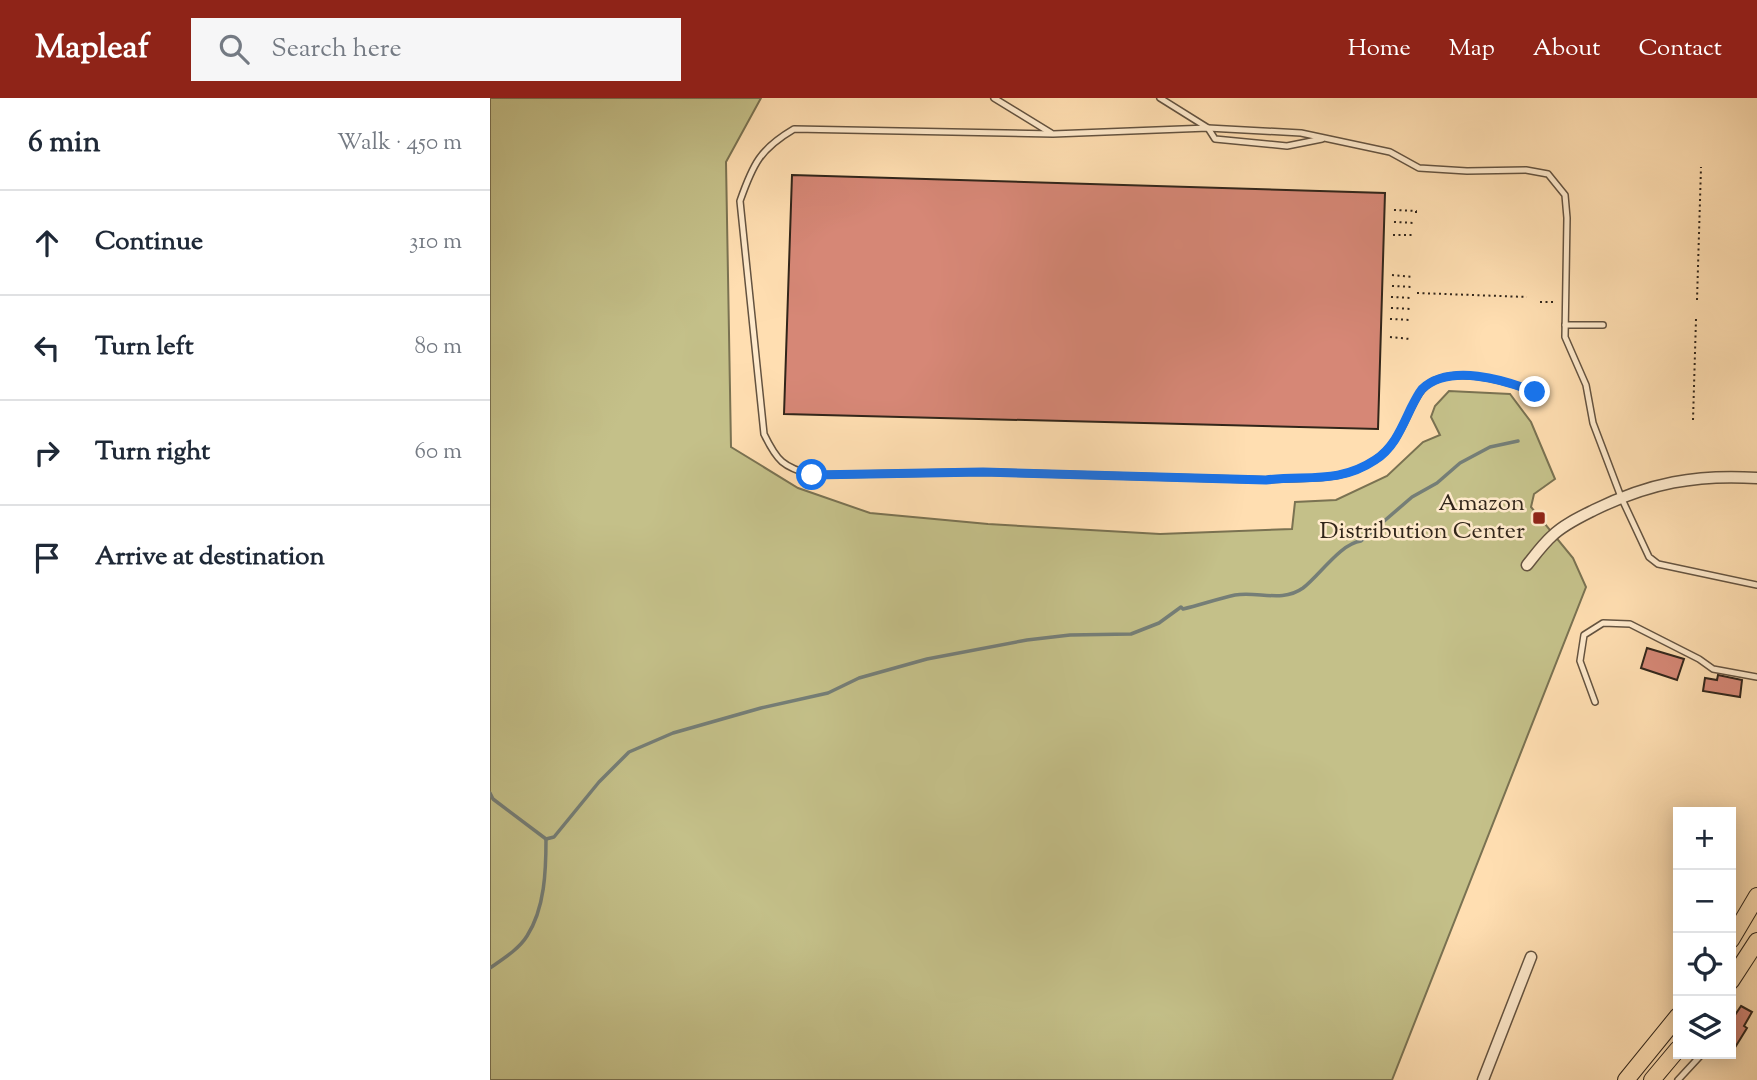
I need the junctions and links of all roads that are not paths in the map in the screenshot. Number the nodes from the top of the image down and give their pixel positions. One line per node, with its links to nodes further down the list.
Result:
1 (994, 98): 4 (lane)
2 (1160, 98): 3 (lane)
3 (1208, 128): 4 (lane); 5 (lane); 5 (lane)
4 (1053, 134): 8 (lane)
5 (1326, 139): 6 (lane)
6 (1565, 325): 7 (lane); 10 (lane)
7 (1603, 325)
8 (1535, 392)
9 (1757, 478): 10 (street)
10 (1621, 497): 11 (street); 12 (lane)
11 (1527, 565)
12 (1757, 585)
13 (1757, 677): 14 (lane)
14 (1595, 702)
15 (1757, 896): 16 (main road)
16 (1735, 933)
17 (1757, 941): 19 (main road)
18 (1531, 957): 25 (street)
19 (1736, 971)
20 (1673, 1022): 26 (main road)
21 (1673, 1056): 27 (main road)
22 (1681, 1059): 24 (lane)
23 (1697, 1059): 24 (lane)
24 (1688, 1069): 28 (lane)
25 (1483, 1080)
26 (1626, 1080)
27 (1652, 1080)
28 (1678, 1080)

